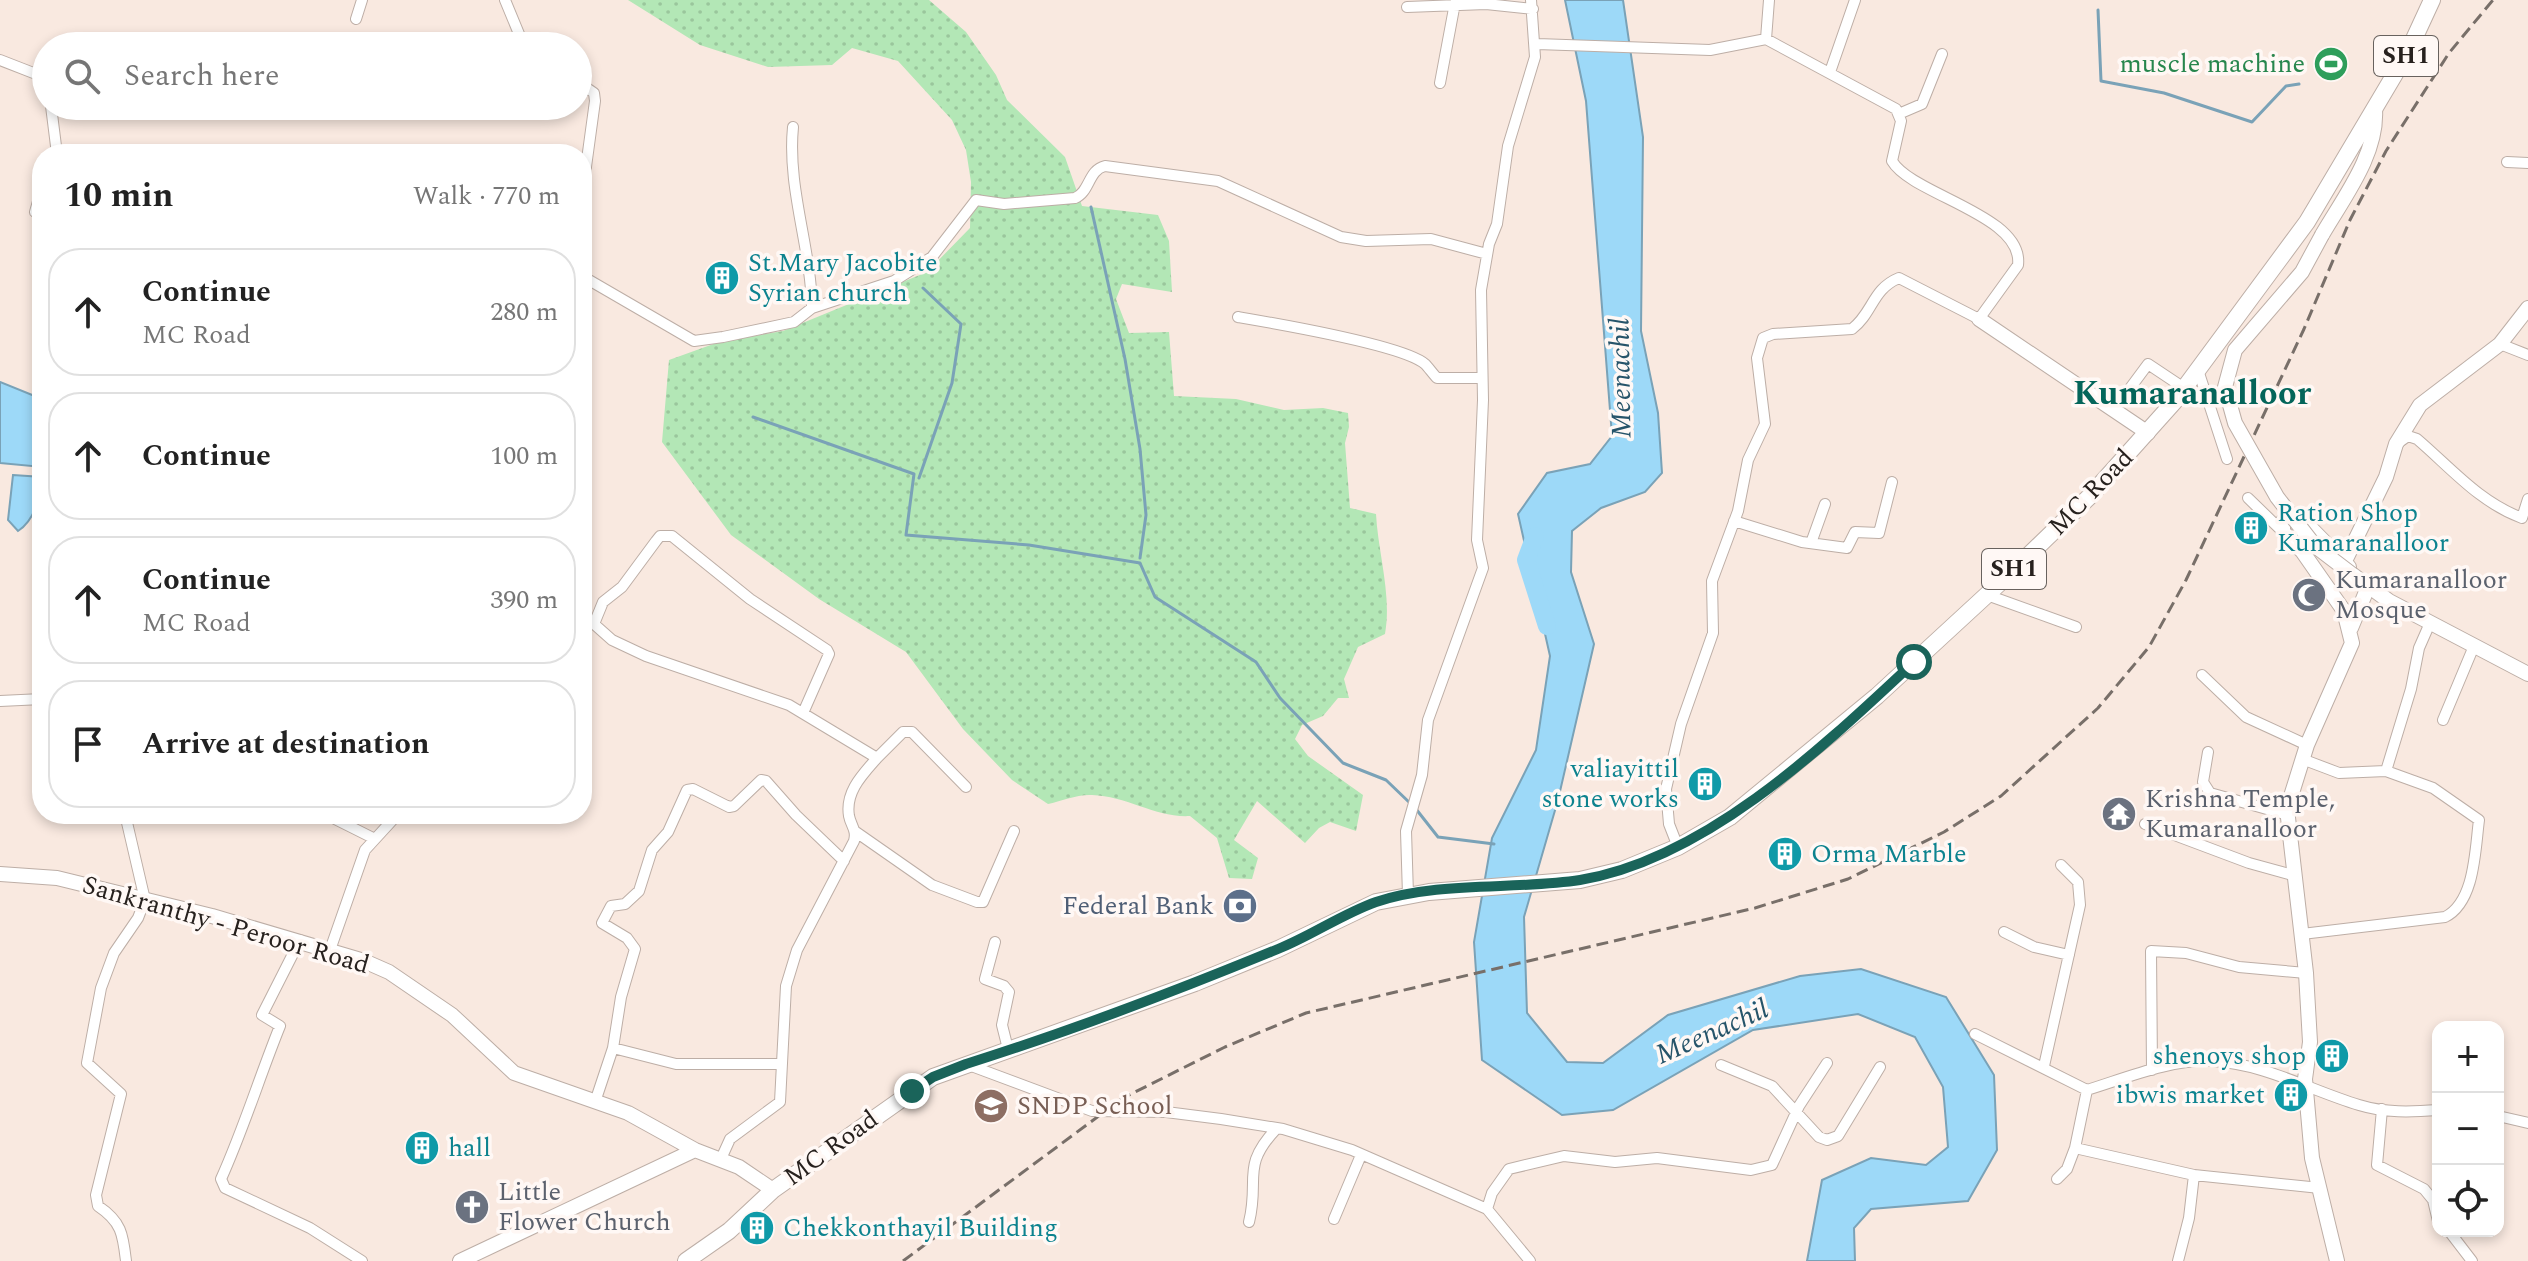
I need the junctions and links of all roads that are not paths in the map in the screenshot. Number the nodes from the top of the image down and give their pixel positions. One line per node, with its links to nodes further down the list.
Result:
1 (362, 0): 9 (street)
2 (505, 0): 10 (street)
3 (1769, 0): 11 (street)
4 (1855, 0): 16 (street)
5 (2432, 0): 19 (main road, MC Road / SH1)
6 (1455, 3): 7 (street); 8 (street); 17 (street)
7 (1532, 5): 12 (street)
8 (1407, 7)
9 (356, 19)
10 (518, 32)
11 (1766, 39): 12 (street); 16 (street)
12 (1537, 44): 31 (street)
13 (1942, 54): 20 (street)
14 (0, 60): 15 (street)
15 (32, 72)
16 (1830, 72): 20 (street)
17 (1440, 83)
18 (592, 92): 24 (street)
19 (2375, 109): 25 (main road, MC Road / SH1); 28 (main road)
20 (1901, 113): 36 (street)
21 (53, 120): 23 (street)
22 (793, 127): 33 (street)
23 (56, 144)
24 (589, 144)
25 (2341, 162): 28 (main road); 29 (main road, MC Road / SH1)
26 (2507, 162): 27 (street)
27 (2528, 163)
28 (2357, 172): 30 (main road)
29 (2328, 185): 30 (main road); 39 (main road, MC Road / SH1)
30 (2345, 196): 54 (main road, bridge)
31 (1487, 254): 33 (street); 40 (street)
32 (592, 282): 33 (street)
33 (812, 308)
34 (2528, 308): 37 (main road)
35 (1238, 317): 40 (street)
36 (1979, 319): 43 (main road); 50 (street)
37 (2500, 344): 38 (street); 44 (main road)
38 (2528, 355)
39 (2199, 373): 41 (main road, MC Road / SH1); 45 (street)
40 (1482, 378): 86 (street)
41 (2184, 388): 42 (street); 43 (main road, MC Road / SH1)
42 (2125, 395)
43 (2148, 433): 56 (main road, MC Road / SH1)
44 (2396, 444): 48 (street); 53 (main road)
45 (2227, 459)
46 (1892, 482): 52 (street)
47 (2248, 498): 51 (street)
48 (2528, 499)
49 (1825, 504): 52 (street)
50 (1734, 521): 52 (street); 81 (street)
51 (2283, 532): 53 (main road); 60 (main road)
52 (1811, 543)
53 (2345, 561): 54 (main road)
54 (2353, 575): 55 (main road)
55 (2368, 587): 57 (main road); 60 (main road)
56 (1987, 595): 59 (street); 81 (main road, MC Road / SH1)
57 (2430, 623): 61 (main road); 71 (street)
58 (594, 624): 66 (street); 66 (street)
59 (2076, 627)
60 (2351, 628): 69 (main road)
61 (2474, 646): 62 (main road); 67 (street)
62 (2528, 674)
63 (2202, 675): 69 (street)
64 (32, 699): 65 (street)
65 (0, 701)
66 (803, 713): 70 (street)
67 (2443, 720)
68 (2208, 752): 73 (street)
69 (2304, 752): 71 (street); 73 (main road)
70 (877, 758): 72 (street); 79 (street)
71 (2386, 771): 89 (street)
72 (966, 787)
73 (2288, 815): 85 (main road)
74 (127, 824): 87 (street)
75 (345, 824): 80 (street)
76 (391, 824): 80 (street)
77 (2145, 824): 85 (street)
78 (1014, 831): 79 (street)
79 (856, 832): 82 (street)
80 (373, 838): 92 (street)
81 (1678, 847): 86 (main road, MC Road / SH1)
82 (844, 861): 96 (street); 99 (street)
83 (2061, 865): 93 (street)
84 (0, 874): 87 (main road, Sankranthy - Peroor Road)
85 (2296, 876): 89 (main road)
86 (1408, 895): 97 (main road, MC Road / SH1)
87 (145, 900): 90 (main road, Sankranthy - Peroor Road); 127 (street)
88 (2004, 932): 93 (street)
89 (2302, 934): 94 (main road)
90 (300, 940): 92 (main road, Sankranthy - Peroor Road); 128 (street)
91 (995, 942): 97 (street)
92 (330, 950): 107 (main road, Sankranthy - Peroor Road)
93 (2069, 955): 102 (street)
94 (2306, 973): 104 (street); 105 (main road)
95 (1975, 1034): 102 (street)
96 (613, 1048): 99 (street); 107 (street)
97 (1008, 1049): 100 (main road, MC Road / SH1)
98 (1827, 1063): 110 (street)
99 (781, 1064): 117 (street)
100 (966, 1064): 113 (street); 121 (main road, MC Road / SH1)
101 (1721, 1065): 110 (street)
102 (2044, 1066): 106 (street)
103 (1880, 1067): 110 (street)
104 (2152, 1070): 105 (street); 106 (street)
105 (2306, 1086): 108 (street); 120 (main road)
106 (2087, 1090): 114 (street)
107 (596, 1099): 115 (main road, Sankranthy - Peroor Road)
108 (2382, 1109): 109 (street); 122 (street)
109 (2432, 1110)
110 (1796, 1114): 123 (street)
111 (2504, 1117): 112 (street)
112 (2528, 1123)
113 (1277, 1128): 116 (street); 125 (street)
114 (2075, 1148): 118 (street); 119 (street)
115 (695, 1150): 117 (main road, Sankranthy - Peroor Road); 129 (main road)
116 (1361, 1155): 123 (street); 124 (street)
117 (720, 1161): 121 (main road, Sankranthy - Peroor Road)
118 (2194, 1175): 120 (street); 132 (street)
119 (2057, 1179)
120 (2320, 1188): 133 (main road)
121 (773, 1190): 130 (main road, MC Road / SH1)
122 (2432, 1199)
123 (1487, 1209): 131 (street)
124 (1334, 1219)
125 (1249, 1222)
126 (2454, 1237): 134 (street)
127 (126, 1261)
128 (362, 1261)
129 (460, 1261)
130 (686, 1261)
131 (1530, 1261)
132 (2178, 1261)
133 (2337, 1261)
134 (2472, 1261)

